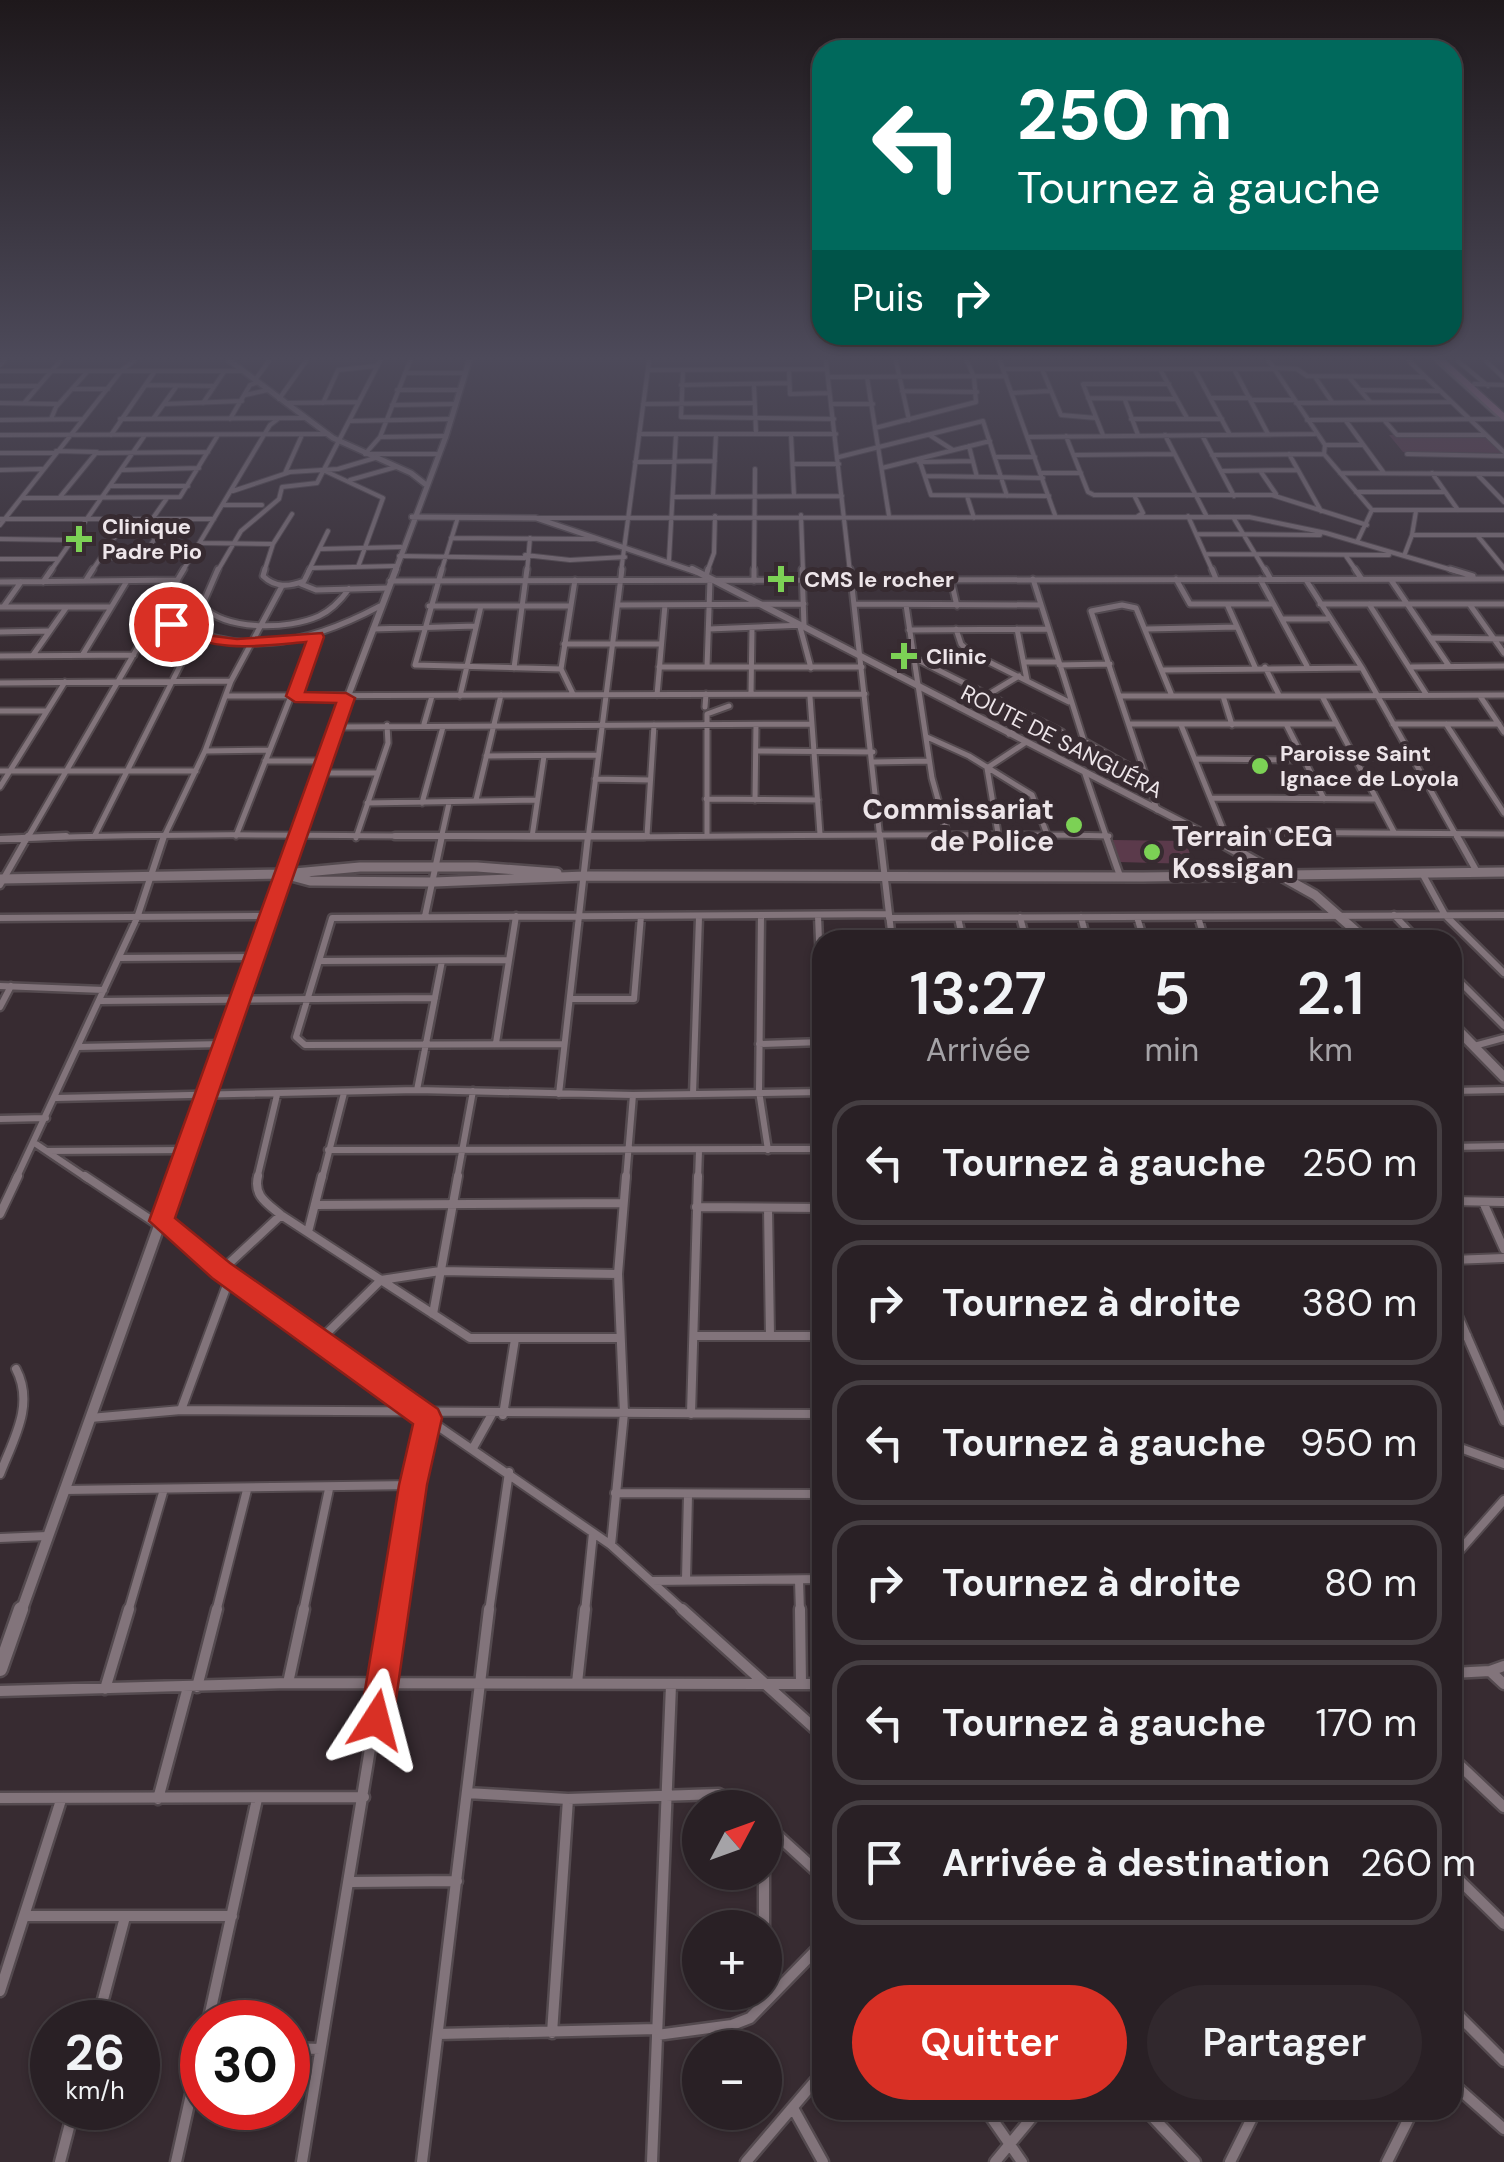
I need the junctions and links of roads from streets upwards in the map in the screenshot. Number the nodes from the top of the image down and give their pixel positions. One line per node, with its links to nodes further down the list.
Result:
1 (715, 461): 61 (street)
2 (973, 461): 51 (street)
3 (48, 462): 32 (street)
4 (89, 462): 71 (street)
5 (126, 462): 36 (street)
6 (203, 462): 33 (street)
7 (249, 462): 57 (street)
8 (290, 462): 46 (street)
9 (328, 462): 37 (street)
10 (358, 462): 37 (street)
11 (384, 462): 31 (street)
12 (435, 462): 54 (street)
13 (635, 462): 14 (street); 89 (street)
14 (675, 462): 15 (street); 73 (street)
15 (679, 462)
16 (818, 462): 30 (street)
17 (839, 462): 64 (street)
18 (882, 462): 34 (street)
19 (902, 462): 34 (street)
20 (920, 462): 21 (street); 49 (street)
21 (926, 462)
22 (996, 462): 52 (street)
23 (1037, 462): 50 (street)
24 (1077, 462): 47 (street)
25 (1178, 462): 68 (street)
26 (1216, 462): 38 (street)
27 (1294, 462): 40 (street)
28 (1331, 462): 42 (street)
29 (1375, 462): 43 (street)
30 (795, 464): 63 (street)
31 (396, 467): 53 (street); 54 (street)
32 (43, 468): 41 (street); 74 (street)
33 (200, 468): 36 (street); 56 (street)
34 (882, 468): 93 (street)
35 (755, 469): 62 (street)
36 (121, 470): 55 (street)
37 (323, 470): 46 (street); 53 (street); 77 (street)
38 (1220, 470): 39 (street); 69 (street)
39 (1260, 470): 40 (street); 70 (street)
40 (1298, 470): 79 (street)
41 (1, 471)
42 (1340, 472): 43 (street); 58 (street)
43 (1384, 473): 44 (street)
44 (1432, 473): 45 (street); 59 (street)
45 (1476, 473): 48 (street); 76 (street)
46 (284, 474): 57 (street)
47 (1081, 474): 50 (street); 60 (street)
48 (1504, 474)
49 (925, 476): 51 (street); 65 (street)
50 (1042, 476): 52 (street); 67 (street)
51 (977, 477): 52 (street)
52 (1001, 478): 66 (street)
53 (344, 482): 128 (street)
54 (425, 484): 99 (street)
55 (110, 486): 56 (street); 72 (street)
56 (190, 486): 75 (street)
57 (232, 492): 78 (street)
58 (1355, 492): 59 (street); 80 (street)
59 (1445, 492): 83 (street)
60 (1134, 495): 68 (street); 84 (street)
61 (713, 496): 62 (street); 73 (street)
62 (755, 496): 63 (street); 92 (street)
63 (794, 496): 64 (street)
64 (842, 496): 87 (street)
65 (967, 496): 66 (street); 104 (street)
66 (1007, 496): 67 (street)
67 (1049, 496): 88 (street)
68 (1194, 496): 69 (street); 97 (street)
69 (1234, 496): 70 (street)
70 (1278, 496): 79 (street)
71 (59, 497): 72 (street); 74 (street)
72 (102, 497): 75 (street); 101 (street)
73 (674, 497): 90 (street)
74 (23, 498): 108 (street)
75 (167, 498): 106 (street)
76 (1504, 502)
77 (267, 505): 78 (street); 124 (street)
78 (223, 506): 102 (street)
79 (1321, 510): 109 (street)
80 (1372, 510): 82 (street); 109 (street)
81 (1504, 510): 83 (street)
82 (1416, 511): 83 (street); 115 (street)
83 (1458, 511)
84 (1143, 513): 94 (street); 95 (street)
85 (292, 514): 125 (street)
86 (801, 515): 87 (street); 92 (street); 170 (street)
87 (844, 515): 93 (street); 171 (street)
88 (1056, 515): 94 (street); 104 (street)
89 (630, 516): 90 (street); 103 (street); 126 (street)
90 (672, 516): 91 (street); 145 (street)
91 (715, 516): 92 (street); 153 (street)
92 (756, 516): 162 (street)
93 (889, 516): 104 (street)
94 (1136, 516): 95 (street)
95 (1154, 516): 96 (street)
96 (1188, 516): 97 (street); 112 (street)
97 (1206, 516): 98 (street)
98 (1234, 516): 111 (street); 114 (street)
99 (412, 517): 100 (street, ROUTE DE SANGUÉRA); 129 (street)
100 (458, 517): 103 (street, ROUTE DE SANGUÉRA); 117 (street)
101 (87, 518): 105 (street); 108 (street); 121 (street)
102 (215, 518): 107 (street); 123 (street)
103 (536, 518): 119 (street, ROUTE DE SANGUÉRA)
104 (974, 518)
105 (128, 519): 106 (street); 141 (street)
106 (152, 519): 107 (street)
107 (167, 519): 142 (street)
108 (2, 521)
109 (1367, 525): 122 (street)
110 (328, 530): 127 (street)
111 (1316, 533): 114 (street); 122 (street)
112 (1197, 534): 114 (street); 130 (street)
113 (1504, 534): 116 (street)
114 (1244, 535): 132 (street)
115 (1412, 535): 116 (street); 136 (street)
116 (1476, 535): 133 (street)
117 (451, 538): 118 (street); 137 (street)
118 (530, 538): 119 (street); 138 (street)
119 (600, 539): 126 (street, ROUTE DE SANGUÉRA)
120 (0, 540): 121 (street)
121 (72, 540): 140 (street)
122 (1357, 542): 131 (street)
123 (200, 543): 124 (street); 143 (street)
124 (233, 543): 125 (street); 206 (street)
125 (272, 544): 177 (street)
126 (627, 547): 139 (street); 145 (street, ROUTE DE SANGUÉRA)
127 (320, 548): 128 (street); 148 (street)
128 (366, 548): 129 (street); 147 (street)
129 (400, 552): 137 (street); 146 (street)
130 (1205, 554): 132 (street); 151 (street)
131 (1395, 554): 135 (street); 136 (street)
132 (1256, 555): 135 (street); 155 (street)
133 (1494, 555): 134 (street); 149 (street)
134 (1504, 555)
135 (1346, 556): 156 (street)
136 (1404, 556): 157 (street)
137 (444, 557): 138 (street); 169 (street)
138 (525, 557): 139 (street); 152 (street)
139 (625, 557): 161 (street)
140 (58, 558): 144 (street); 174 (street)
141 (102, 558): 142 (street); 167 (street)
142 (143, 558): 143 (street)
143 (192, 558): 159 (street)
144 (0, 559)
145 (669, 560): 153 (street, ROUTE DE SANGUÉRA)
146 (396, 566): 147 (street); 176 (street)
147 (358, 567): 148 (street)
148 (311, 568): 175 (street)
149 (1504, 568)
150 (1176, 578): 151 (street); 164 (street); 181 (street)
151 (1216, 578): 154 (street)
152 (528, 579): 160 (street); 169 (street); 197 (street)
153 (710, 579): 161 (street); 162 (street); 190 (street); 191 (street, ROUTE DE SANGUÉRA)
154 (1260, 579): 155 (street); 182 (street)
155 (1270, 579): 165 (street)
156 (1362, 579): 165 (street); 166 (street)
157 (1484, 579): 158 (street); 166 (street)
158 (1504, 579)
159 (178, 580): 168 (street); 203 (street)
160 (575, 580): 161 (street); 198 (street)
161 (621, 580): 188 (street)
162 (754, 580): 170 (street)
163 (951, 580): 164 (street); 171 (street); 199 (street)
164 (1033, 580): 193 (street)
165 (1306, 580): 183 (street)
166 (1392, 580): 185 (street)
167 (86, 581): 168 (street); 174 (street)
168 (127, 581): 201 (street)
169 (437, 581): 176 (street); 195 (street)
170 (802, 581): 171 (street); 179 (street)
171 (853, 581): 180 (street)
172 (0, 582): 173 (street)
173 (22, 582): 174 (street); 202 (street)
174 (42, 582)
175 (300, 584): 177 (street); 178 (street)
176 (389, 585): 178 (street); 194 (street)
177 (282, 586): 206 (street)
178 (350, 589): 206 (street)
179 (804, 604): 191 (street); 208 (street)
180 (855, 604): 192 (street); 236 (street)
181 (1227, 604): 182 (street); 212 (street)
182 (1273, 604): 204 (street)
183 (1320, 604): 184 (street); 205 (street)
184 (1369, 604): 185 (street); 242 (street)
185 (1407, 604): 186 (street); 223 (street)
186 (1470, 604): 187 (street); 224 (street)
187 (1504, 604)
188 (618, 605): 189 (street); 228 (street)
189 (665, 605): 190 (street); 229 (street)
190 (710, 605): 191 (street); 214 (street)
191 (766, 605): 208 (street, ROUTE DE SANGUÉRA)
192 (906, 605): 199 (street); 218 (street)
193 (1041, 605): 199 (street); 217 (street)
194 (380, 606): 213 (street); 222 (street)
195 (430, 606): 196 (street); 209 (street)
196 (482, 606): 197 (street); 207 (street)
197 (525, 606): 198 (street); 252 (street)
198 (570, 606): 227 (street)
199 (957, 606)
200 (66, 607): 201 (street); 202 (street); 219 (street)
201 (111, 607): 234 (street)
202 (1, 608)
203 (157, 614): 221 (street); 235 (street)
204 (1282, 619): 205 (street); 250 (street)
205 (1328, 619): 255 (street)
206 (264, 622): 226 (street)
207 (476, 626): 209 (street); 251 (street)
208 (802, 626): 215 (street); 236 (street, ROUTE DE SANGUÉRA); 254 (street)
209 (424, 627): 213 (street); 251 (street)
210 (1016, 628): 216 (street); 217 (street); 238 (street)
211 (1148, 628): 212 (street); 240 (street); 257 (street)
212 (1237, 628): 248 (street)
213 (372, 629): 288 (street)
214 (709, 629): 215 (street); 246 (street)
215 (752, 629): 241 (street)
216 (956, 629): 218 (street); 258 (street)
217 (1048, 629): 239 (street)
218 (909, 630): 237 (street)
219 (50, 631): 220 (street); 233 (street)
220 (0, 632)
221 (195, 636): 226 (street); 260 (street)
222 (316, 637): 226 (street); 278 (street)
223 (1430, 638): 224 (street); 243 (street)
224 (1494, 639): 225 (street); 230 (street)
225 (1504, 639)
226 (255, 642): 261 (street)
227 (564, 644): 228 (street); 256 (street)
228 (613, 644): 229 (street); 281 (street)
229 (661, 644): 253 (street)
230 (1504, 652)
231 (0, 656): 232 (street)
232 (8, 656): 233 (street); 245 (street)
233 (32, 656): 234 (street)
234 (83, 656): 235 (street)
235 (134, 656): 263 (street)
236 (860, 656): 247 (street); 265 (street, ROUTE DE SANGUÉRA)
237 (913, 657): 265 (street); 270 (street)
238 (1025, 662): 239 (street); 259 (street)
239 (1058, 664): 240 (street); 289 (street)
240 (1110, 664): 283 (street)
241 (753, 666): 246 (street); 254 (street); 268 (street)
242 (1410, 666): 243 (street); 274 (street)
243 (1449, 666): 244 (street)
244 (1504, 666)
245 (0, 667)
246 (707, 667): 253 (street)
247 (862, 667): 254 (street); 269 (street)
248 (1255, 667): 249 (street); 257 (street)
249 (1264, 667): 250 (street); 272 (street)
250 (1308, 667): 255 (street)
251 (466, 668): 252 (street); 280 (street)
252 (514, 668): 256 (street)
253 (660, 668): 282 (street)
254 (811, 668)
255 (1362, 668): 273 (street)
256 (560, 669): 266 (street)
257 (1162, 670): 284 (street)
258 (1020, 675): 259 (street); 270 (street)
259 (1027, 680): 289 (street)
260 (172, 681): 261 (street); 263 (street); 339 (street)
261 (231, 681): 277 (street)
262 (65, 682): 263 (street); 264 (street); 292 (street)
263 (119, 682): 338 (street)
264 (0, 683)
265 (916, 686): 315 (street, ROUTE DE SANGUÉRA); 316 (street)
266 (573, 694): 271 (street); 281 (street)
267 (706, 694): 268 (street); 282 (street); 291 (street)
268 (751, 694): 287 (street)
269 (865, 694): 287 (street); 322 (street)
270 (989, 694): 294 (street)
271 (501, 695): 280 (street); 306 (street)
272 (1279, 695): 285 (street); 286 (street)
273 (1377, 695): 274 (street); 286 (street); 302 (street)
274 (1426, 695): 275 (street)
275 (1479, 695): 276 (street); 304 (street)
276 (1504, 695)
277 (226, 696): 278 (street); 319 (street)
278 (293, 696): 288 (street); 318 (street)
279 (432, 696): 280 (street); 288 (street); 295 (street)
280 (460, 696)
281 (607, 696): 282 (street); 307 (street)
282 (657, 696)
283 (1121, 696): 284 (street); 299 (street)
284 (1172, 696): 285 (street)
285 (1224, 696): 310 (street)
286 (1322, 696): 301 (street)
287 (810, 697): 298 (street)
288 (346, 698): 311 (street)
289 (1070, 702): 343 (street)
290 (729, 706): 296 (street)
291 (705, 707)
292 (48, 710): 293 (street); 337 (street)
293 (0, 712)
294 (1033, 718): 313 (street); 315 (street)
295 (424, 724): 305 (street); 312 (street)
296 (706, 724): 297 (street); 308 (street); 352 (street)
297 (756, 724): 298 (street); 320 (street)
298 (812, 724): 321 (street)
299 (1132, 724): 309 (street); 343 (street)
300 (1286, 724): 301 (street); 310 (street); 329 (street)
301 (1336, 724): 326 (street)
302 (1393, 724): 303 (street); 327 (street)
303 (1446, 724): 304 (street); 359 (street)
304 (1499, 724): 314 (street)
305 (386, 725): 311 (street); 341 (street)
306 (493, 725): 307 (street); 312 (street); 324 (street)
307 (601, 725): 308 (street); 323 (street)
308 (654, 725): 345 (street)
309 (1181, 725): 310 (street); 328 (street)
310 (1232, 725)
311 (337, 727): 331 (street)
312 (442, 727): 356 (street)
313 (1062, 732)
314 (1504, 732)
315 (1009, 734): 317 (street, ROUTE DE SANGUÉRA)
316 (926, 737): 333 (street); 334 (street)
317 (1025, 742): 334 (street); 342 (street, ROUTE DE SANGUÉRA)
318 (270, 750): 319 (street); 330 (street)
319 (205, 751): 335 (street)
320 (757, 751): 321 (street); 353 (street)
321 (816, 752): 322 (street); 354 (street)
322 (873, 752): 332 (street)
323 (598, 755): 325 (street); 344 (street)
324 (486, 756): 325 (street); 350 (street)
325 (544, 756): 351 (street)
326 (1355, 757): 327 (street); 349 (street)
327 (1412, 757): 368 (street)
328 (1197, 760): 329 (street); 347 (street)
329 (1303, 760): 348 (street)
330 (265, 761): 331 (street); 371 (street)
331 (324, 761): 340 (street)
332 (874, 762): 333 (street); 363 (street)
333 (930, 762): 360 (street)
334 (987, 768): 364 (street); 367 (street)
335 (196, 770): 339 (street); 377 (street)
336 (0, 771): 337 (street)
337 (10, 771): 338 (street); 346 (street)
338 (66, 771): 339 (street); 381 (street)
339 (128, 772): 370 (street)
340 (320, 773): 341 (street); 378 (street)
341 (377, 773): 355 (street)
342 (1085, 774): 358 (street, ROUTE DE SANGUÉRA); 374 (street)
343 (1148, 776): 358 (street)
344 (595, 779): 345 (street); 375 (street)
345 (650, 780): 373 (street)
346 (0, 786)
347 (1211, 798): 348 (street); 361 (street)
348 (1324, 799): 349 (street)
349 (1376, 799): 362 (street)
350 (476, 800): 351 (street); 357 (street)
351 (536, 800): 380 (street)
352 (706, 800): 353 (street); 365 (street)
353 (755, 800): 354 (street)
354 (818, 800): 366 (street)
355 (367, 803): 356 (street); 379 (street)
356 (422, 803): 357 (street)
357 (449, 803): 372 (street)
358 (1157, 810): 382 (street, ROUTE DE SANGUÉRA)
359 (1504, 813)
360 (946, 832): 363 (street); 364 (street)
361 (1225, 832): 362 (street); 382 (street)
362 (1394, 832): 368 (street)
363 (882, 833): 366 (street); 391 (street)
364 (998, 833): 367 (street)
365 (707, 834): 366 (street); 373 (street)
366 (820, 834)
367 (1047, 834): 374 (street)
368 (1456, 834): 369 (street); 384 (street)
369 (1504, 834)
370 (94, 835): 377 (street); 381 (street)
371 (236, 836): 377 (street); 378 (street)
372 (440, 836): 379 (street); 380 (street); 383 (street)
373 (646, 836): 375 (street)
374 (1109, 836): 392 (street)
375 (588, 837): 380 (street); 390 (street)
376 (0, 838): 381 (street)
377 (162, 838): 389 (street)
378 (296, 838): 379 (street); 387 (street)
379 (356, 838)
380 (532, 838)
381 (28, 839): 393 (street)
382 (1230, 846): 388 (street, ROUTE DE SANGUÉRA)
383 (436, 867): 387 (street); 390 (street); 394 (street)
384 (1476, 872): 385 (street); 386 (street)
385 (1504, 872)
386 (1422, 873): 388 (street); 407 (street)
387 (284, 874): 389 (street); 394 (street); 399 (street)
388 (1283, 874): 392 (street); 395 (street, ROUTE DE SANGUÉRA)
389 (152, 875): 393 (street); 411 (street)
390 (585, 876): 391 (street); 394 (street); 397 (street)
391 (885, 878): 392 (street); 406 (street)
392 (1120, 878)
393 (1, 881)
394 (434, 882): 400 (street)
395 (1338, 914): 396 (street); 414 (street); 422 (street, ROUTE DE SANGUÉRA)
396 (1393, 914): 407 (street); 423 (street)
397 (580, 915): 401 (street); 402 (street); 441 (street)
398 (1504, 915): 407 (street)
399 (270, 916): 411 (street); 426 (street)
400 (425, 916): 401 (street); 432 (street)
401 (516, 916): 430 (street)
402 (642, 916): 403 (street); 441 (street)
403 (699, 916): 404 (street); 465 (street)
404 (761, 916): 405 (street); 452 (street)
405 (818, 916): 406 (street); 415 (street)
406 (889, 916): 412 (street); 416 (street)
407 (1445, 916): 424 (street)
408 (1081, 917): 409 (street); 413 (street); 419 (street)
409 (1137, 917): 414 (street); 420 (street)
410 (0, 918): 411 (street)
411 (136, 918): 427 (street)
412 (958, 918): 413 (street); 417 (street)
413 (1020, 918): 418 (street)
414 (1198, 918): 421 (street)
415 (819, 930)
416 (891, 930)
417 (961, 930)
418 (1023, 930)
419 (1084, 930)
420 (1141, 930)
421 (1201, 930)
422 (1355, 930)
423 (1408, 930)
424 (1460, 930)
425 (1462, 932): 428 (street)
426 (256, 957): 427 (street); 438 (street)
427 (119, 958): 437 (street)
428 (1489, 958): 429 (street); 433 (street)
429 (1504, 958)
430 (509, 960): 431 (street); 450 (street)
431 (442, 961): 432 (street); 439 (street)
432 (320, 962): 440 (street)
433 (1504, 974)
434 (1462, 984): 444 (street)
435 (0, 986): 436 (street)
436 (11, 986): 437 (street); 443 (street)
437 (104, 990): 442 (street)
438 (241, 998): 440 (street); 442 (street); 448 (street)
439 (434, 998): 440 (street); 449 (street)
440 (308, 999): 449 (street)
441 (570, 999): 451 (street)
442 (100, 1001): 454 (street)
443 (0, 1007)
444 (1504, 1026)
445 (1462, 1034): 453 (street)
446 (1504, 1038): 453 (street)
447 (812, 1042): 452 (street)
448 (224, 1044): 454 (street); 466 (street)
449 (425, 1044): 450 (street); 456 (street)
450 (496, 1044): 451 (street)
451 (564, 1044): 464 (street)
452 (759, 1044): 460 (street)
453 (1474, 1046): 455 (street)
454 (78, 1047): 468 (street)
455 (1504, 1077)
456 (416, 1090): 457 (street); 462 (street)
457 (473, 1090): 464 (street); 472 (street)
458 (1504, 1090): 459 (street)
459 (1462, 1091)
460 (759, 1092): 461 (street); 465 (street); 479 (street)
461 (812, 1092)
462 (344, 1093): 463 (street); 478 (street)
463 (278, 1094): 466 (street); 492 (street)
464 (558, 1094): 467 (street)
465 (693, 1094): 467 (street)
466 (204, 1096): 468 (street); 477 (street)
467 (634, 1096): 475 (street)
468 (56, 1098): 469 (street)
469 (46, 1118): 470 (street); 471 (street)
470 (0, 1119)
471 (36, 1144): 480 (street); 491 (street)
472 (462, 1146): 475 (street); 478 (street); 483 (street)
473 (1504, 1146): 474 (street)
474 (1462, 1147)
475 (630, 1148): 481 (street); 486 (street)
476 (812, 1149): 479 (street)
477 (186, 1150): 480 (street); 493 (street)
478 (328, 1150): 487 (street)
479 (768, 1150): 481 (street)
480 (46, 1151): 493 (street)
481 (700, 1151): 488 (street)
482 (1462, 1201): 484 (street)
483 (452, 1202): 486 (street); 487 (street); 499 (street)
484 (1483, 1202): 485 (street); 495 (street)
485 (1504, 1202)
486 (622, 1204): 500 (street)
487 (315, 1205): 494 (street)
488 (696, 1207): 489 (street); 505 (street)
489 (768, 1208): 490 (street); 506 (street)
490 (812, 1208)
491 (0, 1214)
492 (281, 1215): 494 (street); 498 (street)
493 (160, 1224): 498 (street); 520 (street)
494 (308, 1233): 502 (street)
495 (1504, 1250)
496 (1504, 1258): 497 (street)
497 (1462, 1260)
498 (221, 1271): 501 (street)
499 (440, 1271): 500 (street); 502 (street); 503 (street)
500 (618, 1274): 510 (street)
501 (230, 1277): 512 (street); 514 (street)
502 (381, 1280): 503 (street); 512 (street)
503 (433, 1314): 511 (street)
504 (1462, 1323): 509 (street)
505 (694, 1336): 506 (street); 517 (street)
506 (770, 1336): 507 (street)
507 (812, 1336)
508 (1462, 1336): 509 (street)
509 (1468, 1336): 522 (street)
510 (618, 1338): 511 (street); 516 (street)
511 (515, 1339): 519 (street)
512 (320, 1340): 515 (street)
513 (16, 1369): 527 (street)
514 (180, 1410): 515 (street); 520 (street)
515 (416, 1410): 519 (street); 521 (street)
516 (624, 1413): 517 (street); 519 (street); 533 (street)
517 (691, 1414): 518 (street)
518 (812, 1414)
519 (497, 1415): 523 (street)
520 (88, 1418): 531 (street)
521 (428, 1418): 523 (street); 528 (street)
522 (1504, 1421)
523 (473, 1448): 526 (street)
524 (1462, 1449): 525 (street)
525 (1504, 1464)
526 (509, 1472): 537 (street); 552 (street)
527 (0, 1474)
528 (413, 1485): 529 (street); 550 (street)
529 (329, 1488): 532 (street); 551 (street)
530 (164, 1489): 531 (street); 532 (street); 560 (street)
531 (62, 1490): 538 (street)
532 (247, 1490): 558 (street)
533 (614, 1493): 534 (street); 540 (street)
534 (688, 1494): 535 (street); 543 (street)
535 (812, 1494)
536 (1504, 1500): 541 (street)
537 (593, 1533): 540 (street); 553 (street)
538 (48, 1536): 539 (street); 547 (street)
539 (0, 1538)
540 (611, 1545): 545 (street)
541 (1462, 1548)
542 (812, 1579): 544 (street)
543 (686, 1580): 544 (street); 545 (street)
544 (799, 1580): 554 (street)
545 (649, 1581): 559 (street)
546 (1504, 1666): 548 (street)
547 (0, 1669)
548 (1490, 1671): 549 (street); 556 (street)
549 (1462, 1672)
550 (383, 1682): 551 (street); 552 (street); 567 (street)
551 (288, 1683): 558 (street)
552 (478, 1684): 553 (street); 564 (street)
553 (576, 1684): 557 (street)
554 (801, 1684): 555 (street); 559 (street)
555 (812, 1684)
556 (1504, 1684)
557 (671, 1685): 559 (street); 565 (street)
558 (192, 1687): 560 (street); 570 (street)
559 (767, 1687): 562 (street)
560 (104, 1690): 561 (street)
561 (0, 1691)
562 (812, 1725)
563 (1462, 1767): 573 (street)
564 (467, 1793): 569 (street); 576 (street)
565 (667, 1795): 566 (street); 569 (street); 590 (street)
566 (682, 1795)
567 (364, 1797): 571 (street); 577 (street)
568 (0, 1798): 572 (street)
569 (568, 1798): 591 (street)
570 (158, 1799): 571 (street); 572 (street)
571 (257, 1799): 580 (street)
572 (61, 1800): 579 (street)
573 (1504, 1807)
574 (782, 1840): 575 (street)
575 (812, 1867)
576 (457, 1881): 577 (street); 592 (street)
577 (351, 1882): 594 (street)
578 (1462, 1883): 582 (street)
579 (24, 1916): 581 (street); 585 (street)
580 (232, 1916): 581 (street); 587 (street)
581 (124, 1917): 586 (street)
582 (1504, 1924)
583 (812, 1954): 584 (street)
584 (782, 1983)
585 (0, 1991)
586 (103, 2000)
587 (213, 2000)
588 (756, 2010): 590 (street)
589 (1462, 2019): 595 (street)
590 (657, 2032): 591 (street); 612 (street)
591 (552, 2033): 592 (street)
592 (438, 2034): 611 (street)
593 (310, 2049): 594 (street)
594 (320, 2050): 610 (street)
595 (1504, 2061)
596 (812, 2085): 598 (street)
597 (1462, 2091): 604 (street)
598 (793, 2108): 613 (street); 614 (street)
599 (992, 2120): 607 (street)
600 (1029, 2120): 607 (street)
601 (1155, 2120): 617 (street)
602 (1248, 2120): 618 (street)
603 (1408, 2120): 619 (street)
604 (1504, 2129)
605 (68, 2130): 608 (street)
606 (183, 2130): 609 (street)
607 (1008, 2145): 615 (street); 616 (street)
608 (60, 2162)
609 (176, 2162)
610 (302, 2162)
611 (422, 2162)
612 (652, 2162)
613 (746, 2162)
614 (823, 2162)
615 (995, 2162)
616 (1022, 2162)
617 (1195, 2162)
618 (1230, 2162)
619 (1386, 2162)

